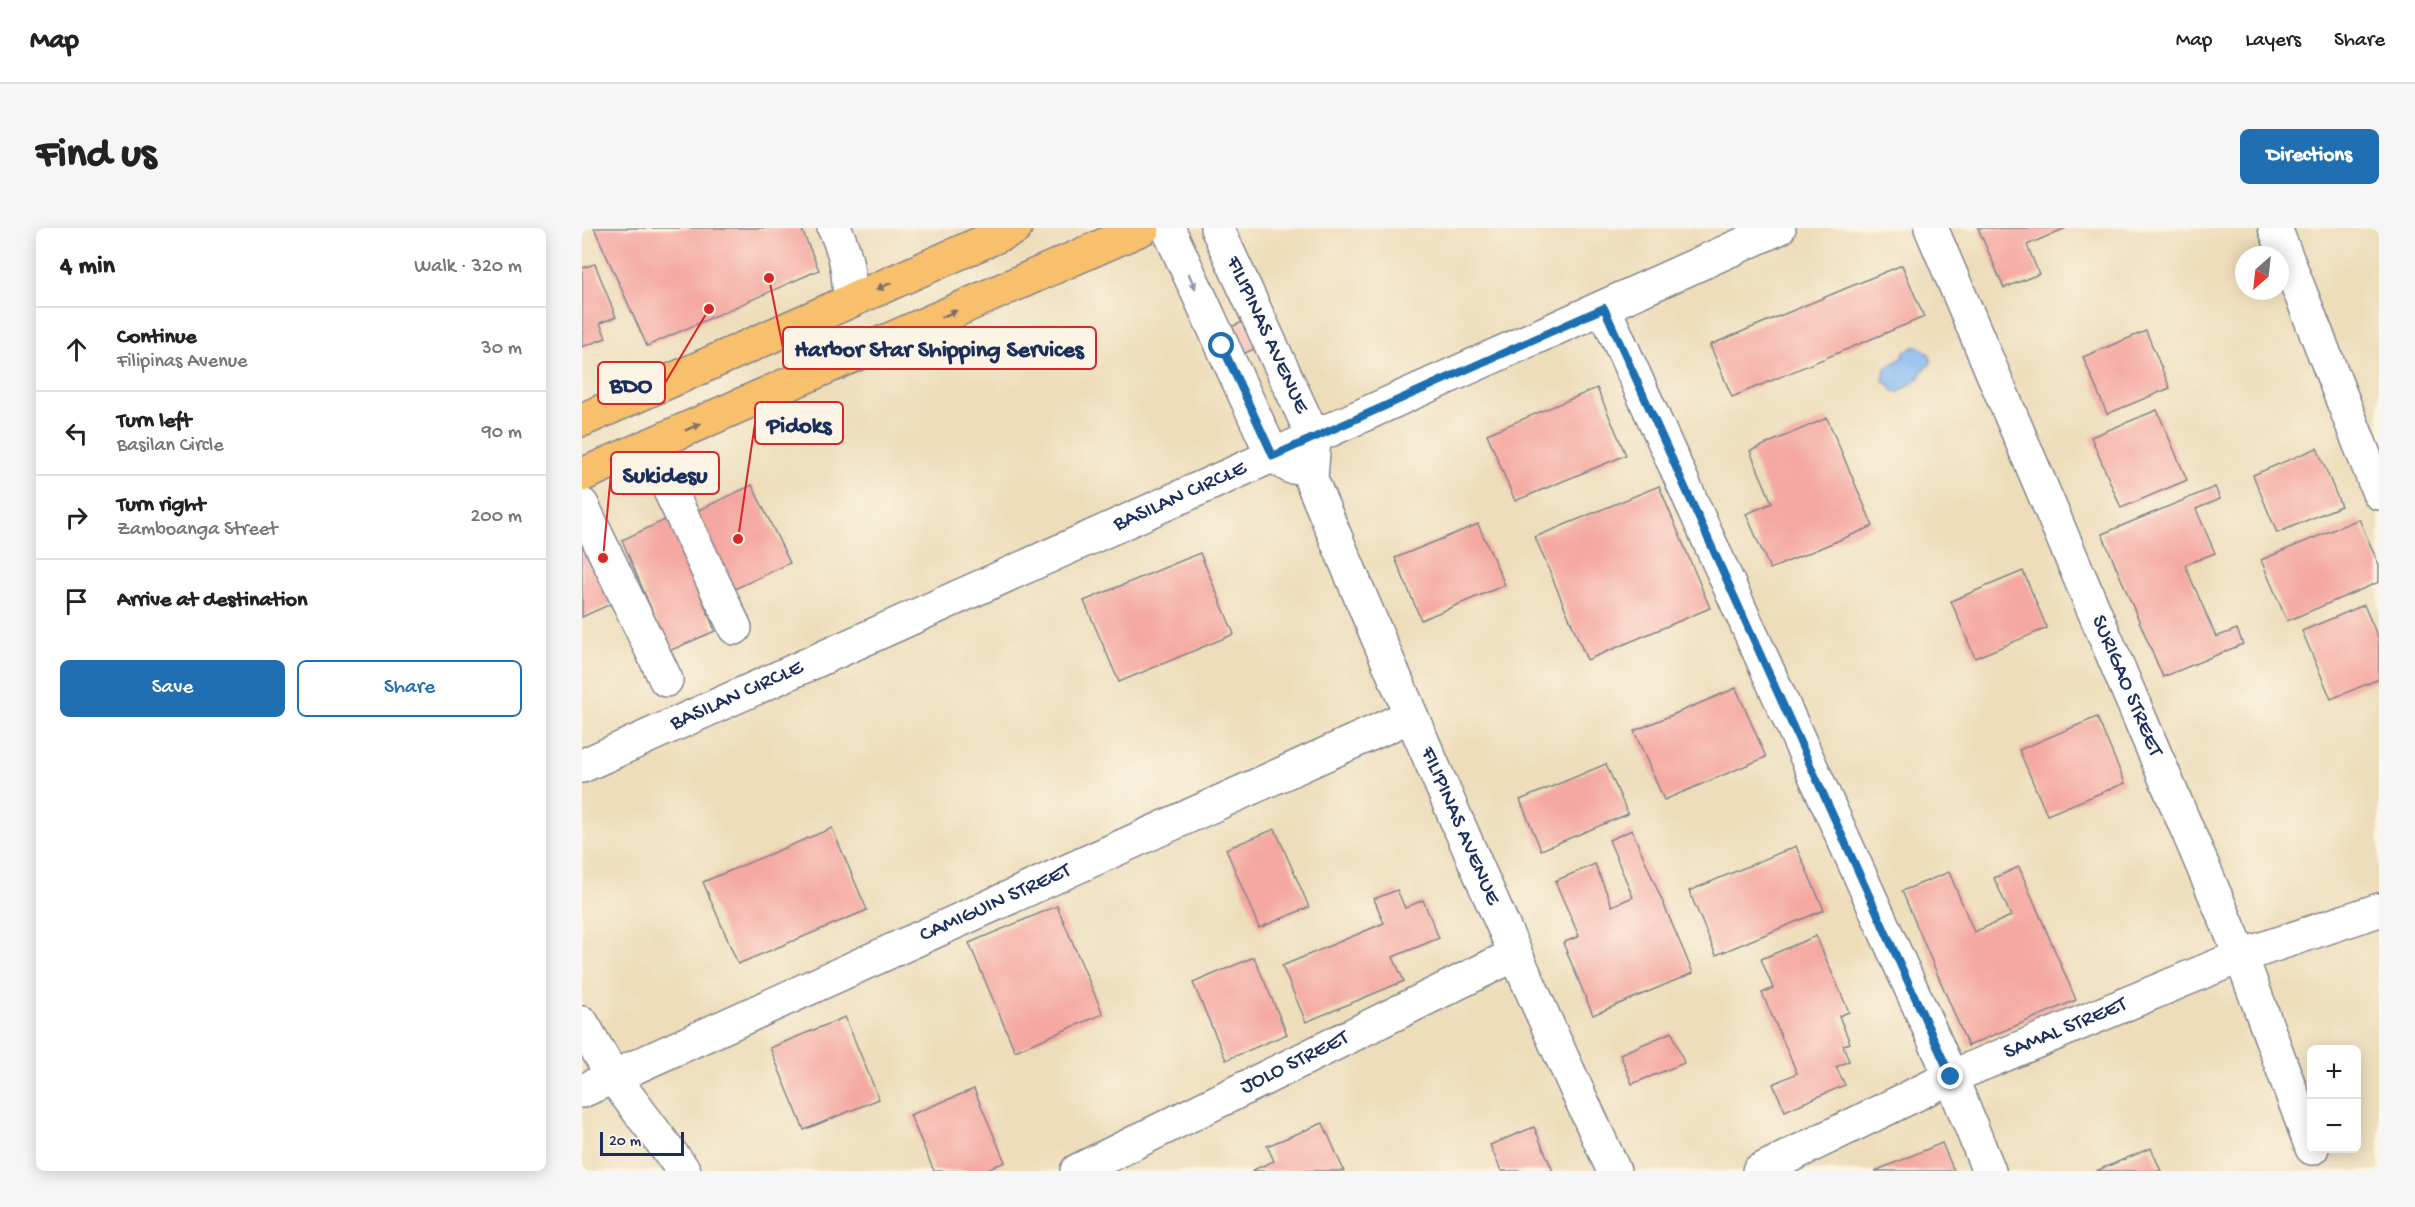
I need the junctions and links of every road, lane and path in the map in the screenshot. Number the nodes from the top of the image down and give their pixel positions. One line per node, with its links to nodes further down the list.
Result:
1 (834, 228): 9 (street)
2 (1015, 228): 9 (main road, one-way to 9)
3 (1143, 228): 12 (main road, one-way to 3)
4 (1168, 228): 16 (street, FILIPINAS AVENUE, one-way to 16)
5 (1216, 228): 14 (street, FILIPINAS AVENUE)
6 (1779, 228): 10 (street, BASILAN CIRCLE)
7 (1930, 228): 27 (street, SURIGAO STREET)
8 (2275, 228): 19 (street)
9 (850, 301): 11 (main road)
10 (1604, 308): 14 (street, BASILAN CIRCLE); 30 (street)
11 (762, 340): 12 (main road); 13 (main road)
12 (783, 388): 15 (main road, one-way to 12)
13 (582, 420)
14 (1314, 438): 16 (street, BASILAN CIRCLE); 18 (street, FILIPINAS AVENUE)
15 (649, 446): 17 (main road); 21 (street)
16 (1273, 456): 18 (street); 24 (street, BASILAN CIRCLE)
17 (582, 475)
18 (1311, 479): 23 (street, FILIPINAS AVENUE)
19 (2379, 493)
20 (582, 505): 22 (street)
21 (735, 628)
22 (666, 680)
23 (1410, 716): 26 (street, FILIPINAS AVENUE); 29 (street, CAMIGUIN STREET)
24 (582, 766)
25 (2379, 910): 27 (street, SAMAL STREET)
26 (1514, 955): 35 (street, JOLO STREET); 36 (street, FILIPINAS AVENUE)
27 (2241, 956): 30 (street, SAMAL STREET); 32 (street, SURIGAO STREET)
28 (582, 1023): 29 (street)
29 (613, 1077): 31 (street, CAMIGUIN STREET); 34 (street)
30 (1951, 1077): 37 (street, SAMAL STREET); 38 (street)
31 (582, 1091)
32 (2307, 1134)
33 (2314, 1153): 39 (street, SURIGAO STREET)
34 (684, 1171)
35 (1077, 1171)
36 (1614, 1171)
37 (1759, 1171)
38 (1989, 1171)
39 (2320, 1171)

